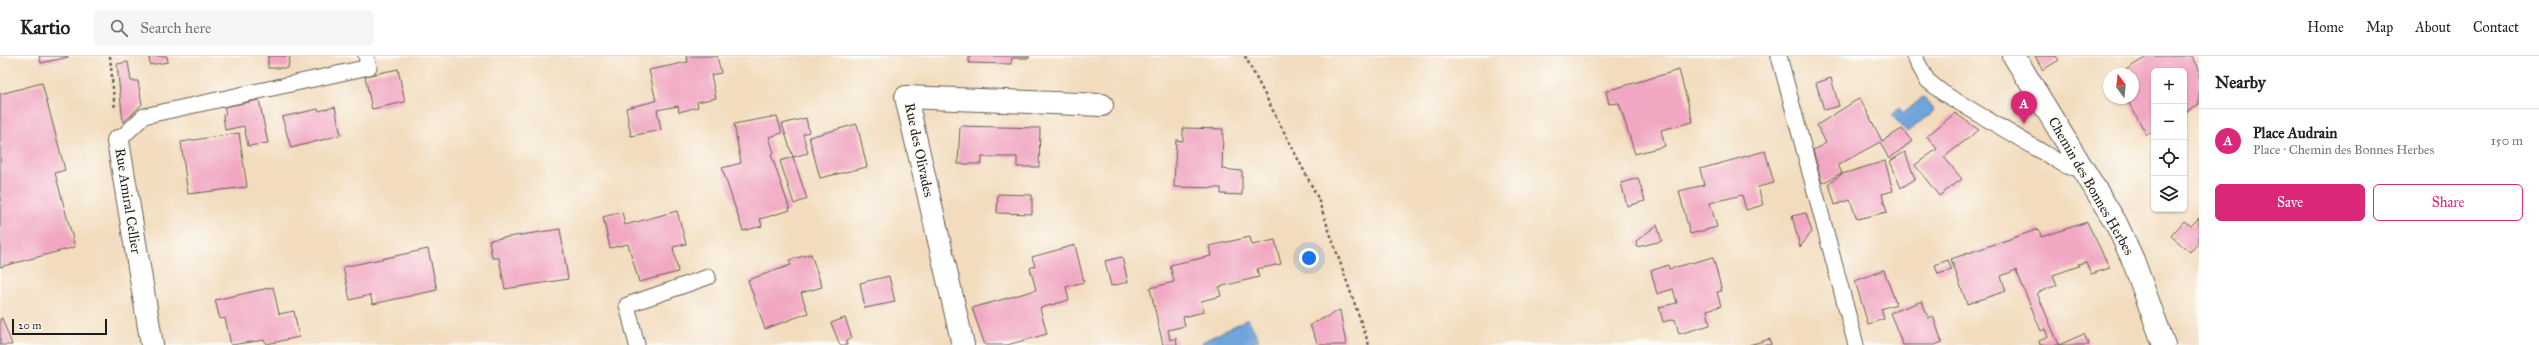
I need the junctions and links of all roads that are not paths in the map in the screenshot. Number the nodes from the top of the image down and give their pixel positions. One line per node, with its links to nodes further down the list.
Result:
1 (366, 56): 6 (lane)
2 (1779, 56): 12 (lane)
3 (1914, 56): 7 (lane)
4 (2014, 56): 7 (street, Chemin des Bonnes Herbes)
5 (1102, 105): 11 (street, Rue des Olivades)
6 (118, 141): 9 (street, Rue Amiral Cellier)
7 (2084, 170): 13 (street, Chemin des Bonnes Herbes)
8 (708, 277): 10 (lane)
9 (152, 345)
10 (637, 345)
11 (963, 345)
12 (1856, 345)
13 (2164, 345)

